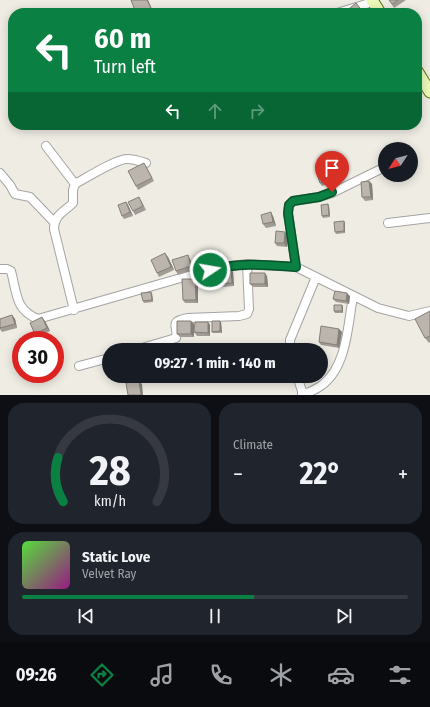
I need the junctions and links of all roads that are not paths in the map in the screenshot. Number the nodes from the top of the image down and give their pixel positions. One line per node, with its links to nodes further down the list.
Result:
1 (372, 1): 2 (street)
2 (352, 8)
3 (422, 79): 4 (street)
4 (430, 92)
5 (46, 146): 9 (street)
6 (146, 163): 9 (street)
7 (378, 170): 14 (street)
8 (0, 173): 11 (street)
9 (75, 184): 11 (street)
10 (430, 218): 12 (street)
11 (54, 222): 18 (street)
12 (388, 224)
13 (247, 264): 14 (street); 18 (street); 20 (street)
14 (296, 267): 16 (street)
15 (0, 269): 18 (street)
16 (316, 277): 17 (street); 21 (street)
17 (353, 296): 19 (street); 25 (street)
18 (74, 310)
19 (430, 311)
20 (159, 343)
21 (290, 343)
22 (102, 360): 23 (street)
23 (79, 366)
24 (299, 383): 25 (street)
25 (302, 395)

